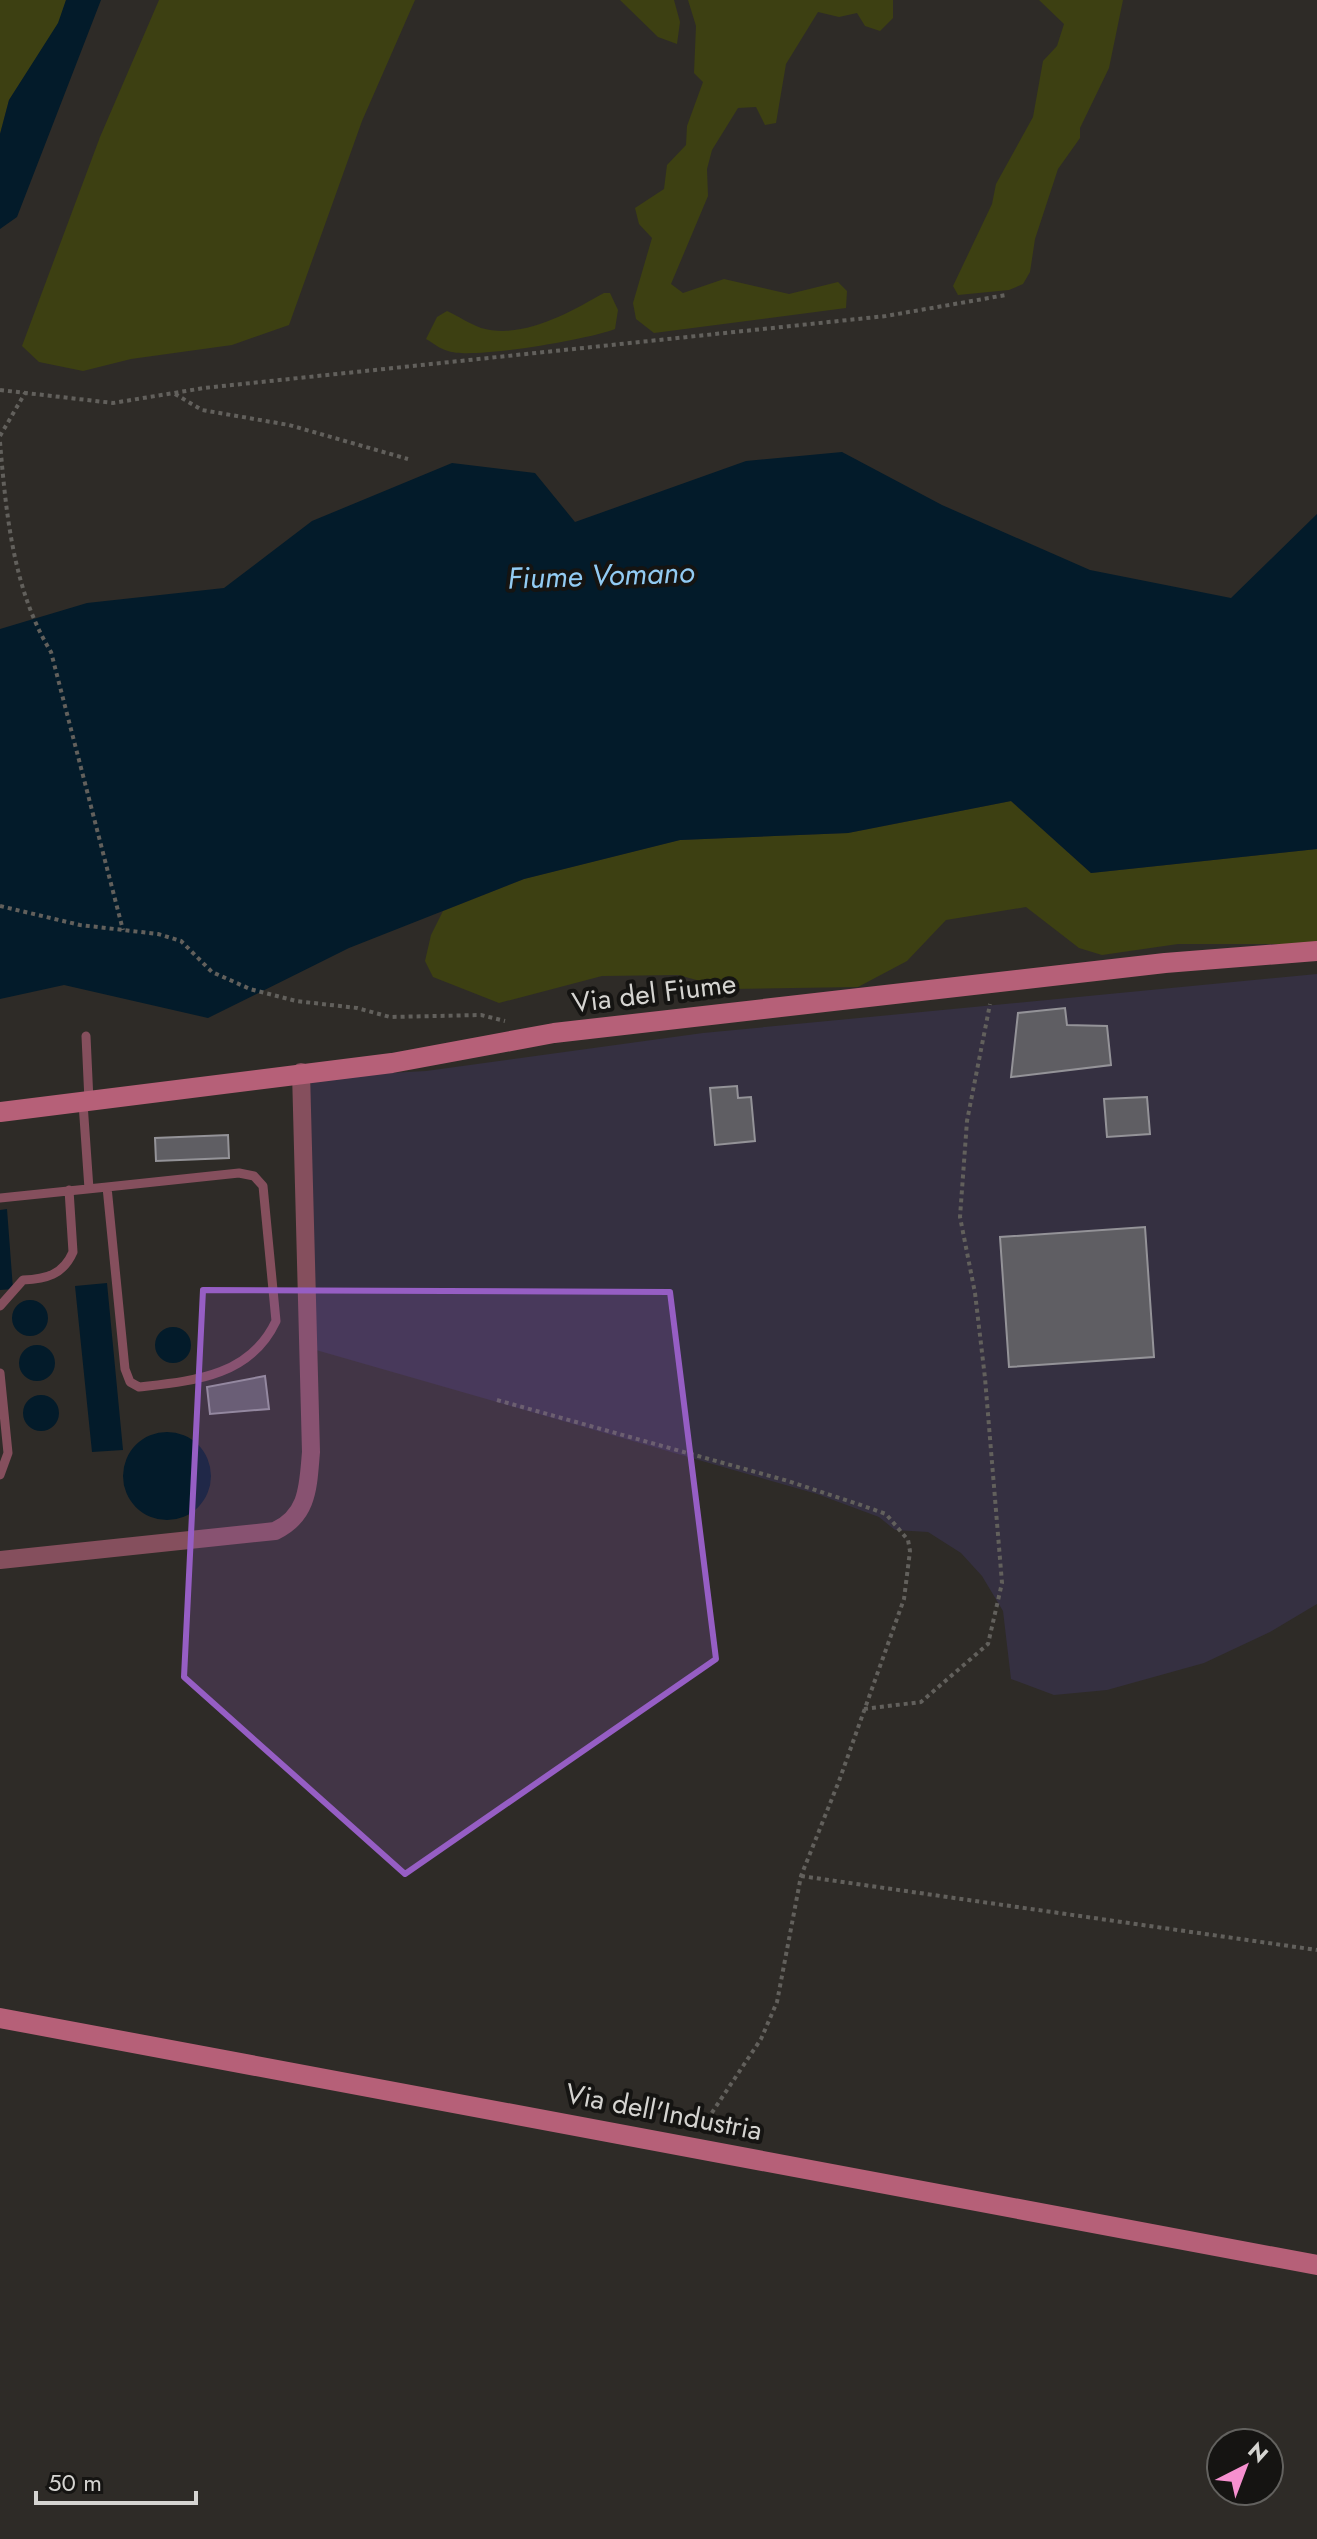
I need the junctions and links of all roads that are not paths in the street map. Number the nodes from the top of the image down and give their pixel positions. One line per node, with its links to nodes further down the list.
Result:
1 (1317, 951): 3 (street, Via del Fiume)
2 (86, 1036): 4 (lane)
3 (301, 1072): 4 (street, Via del Fiume); 13 (street)
4 (86, 1103): 5 (street, Via del Fiume); 7 (lane)
5 (0, 1112)
6 (107, 1187): 6 (lane); 7 (lane)
7 (89, 1189): 8 (lane)
8 (69, 1190): 9 (lane); 10 (lane)
9 (0, 1198)
10 (0, 1306)
11 (0, 1373): 12 (lane)
12 (0, 1475)
13 (0, 1560)
14 (0, 2018): 15 (street, Via dell'Industria)
15 (1317, 2265)

